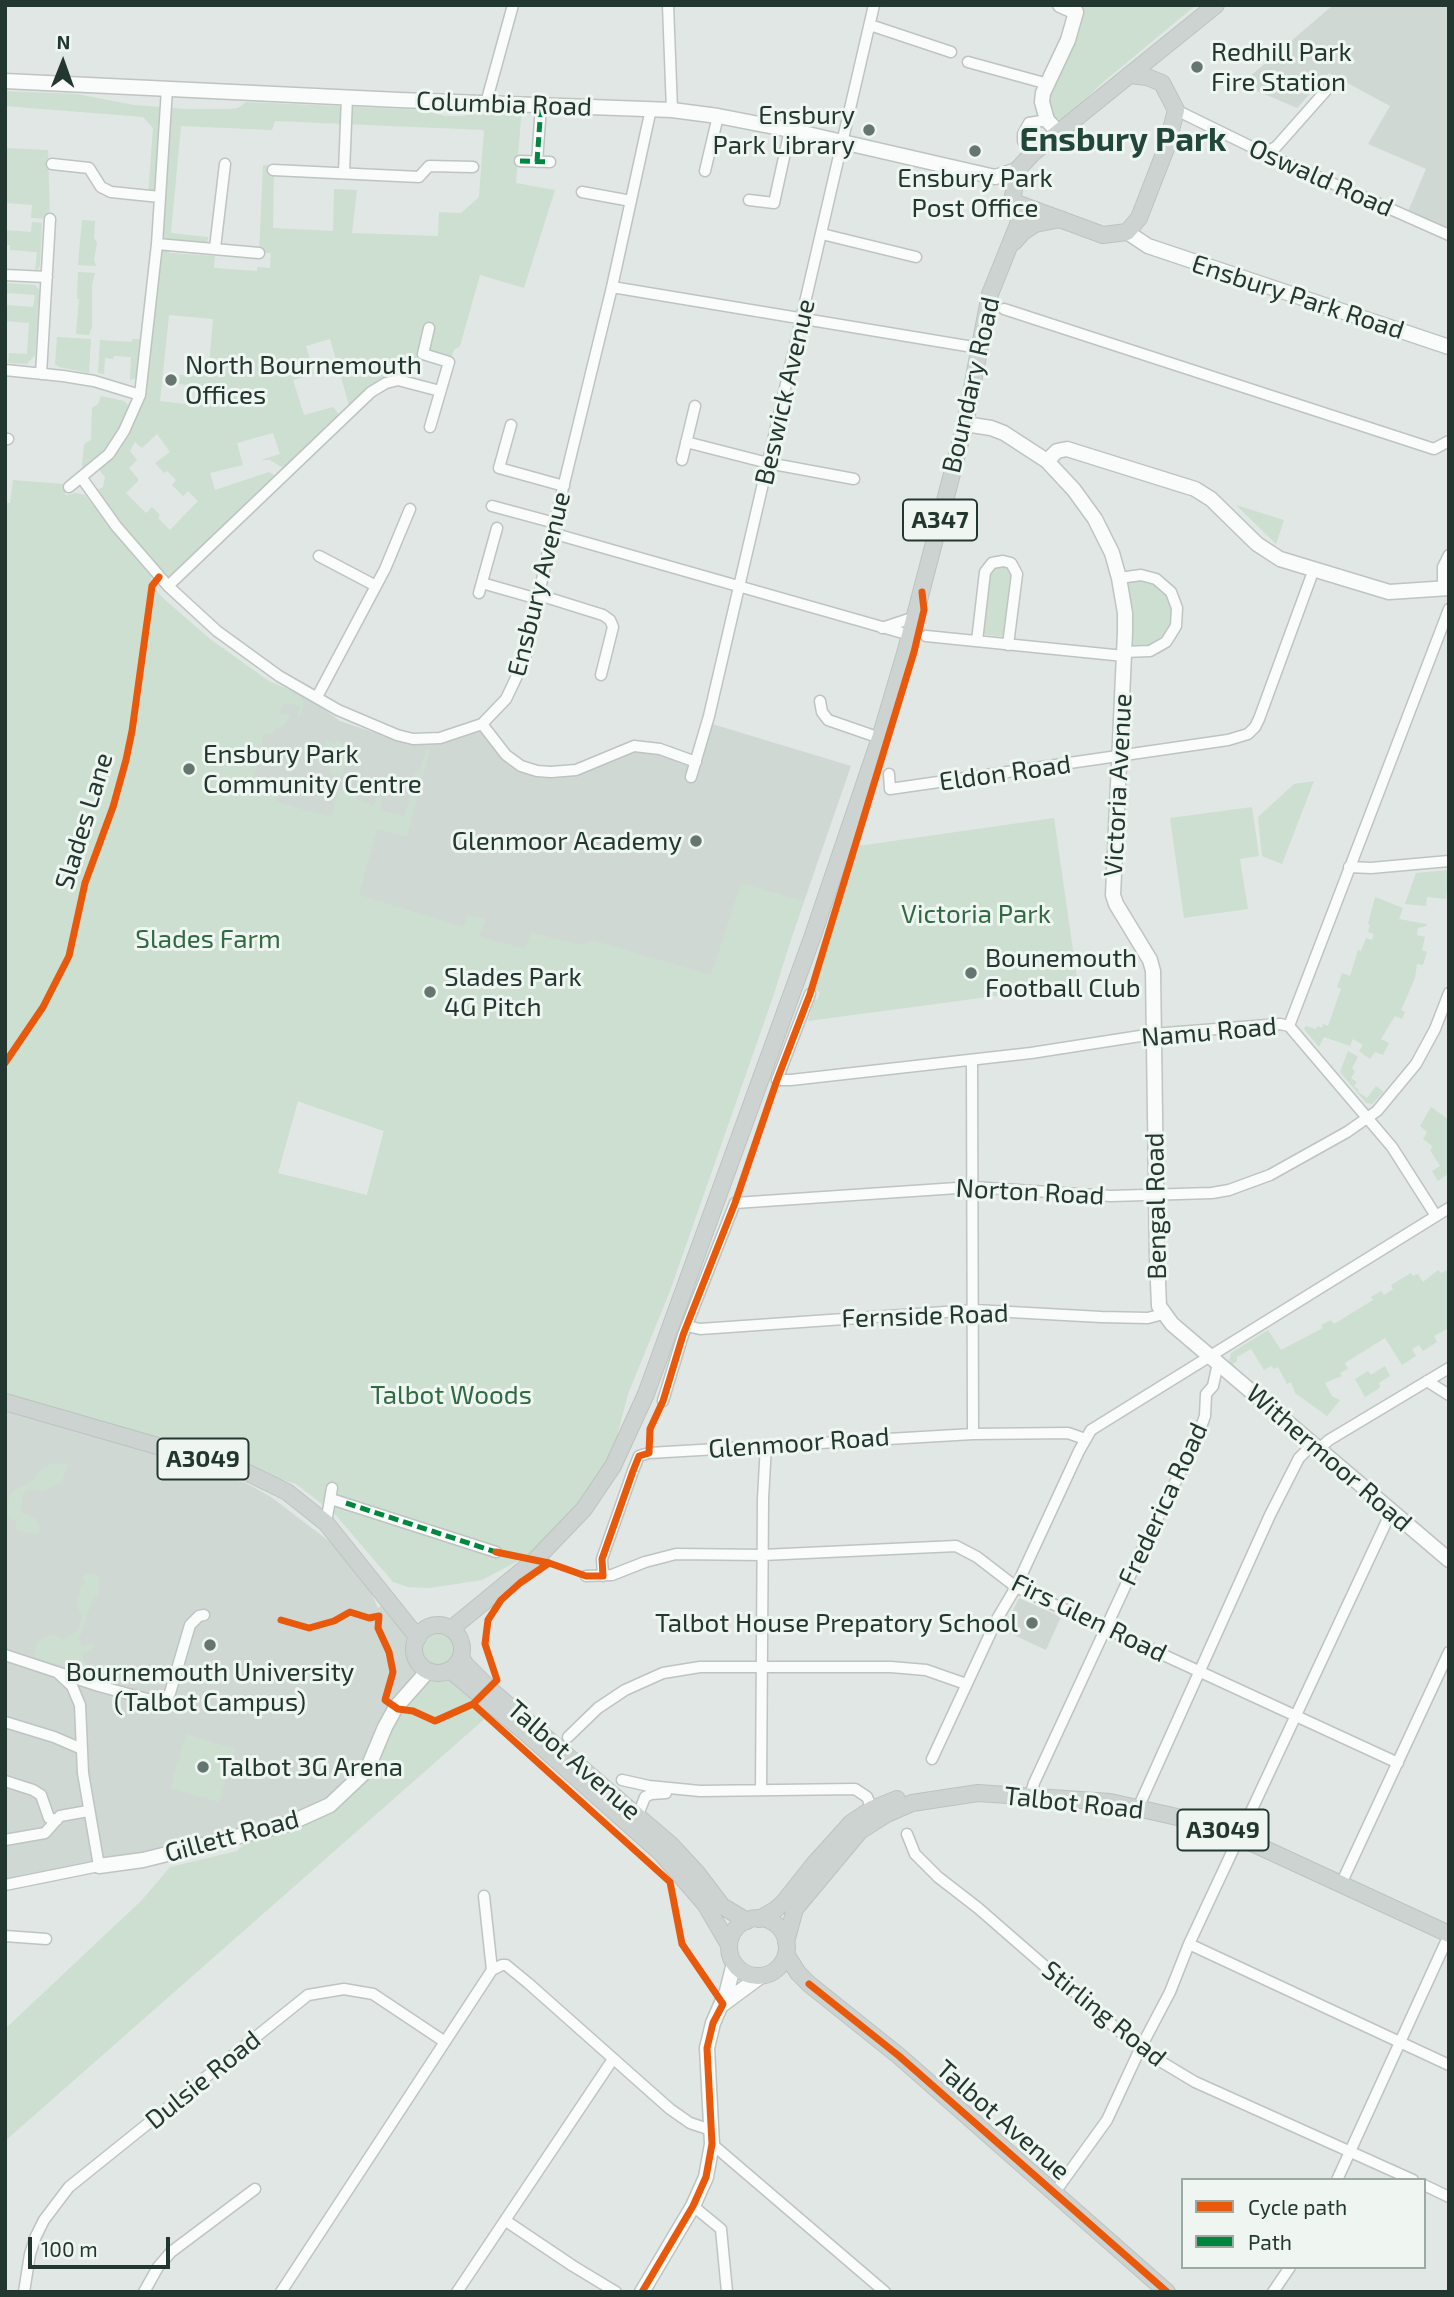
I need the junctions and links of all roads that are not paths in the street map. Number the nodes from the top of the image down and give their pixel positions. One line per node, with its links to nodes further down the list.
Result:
1 (513, 5): 18 (street)
2 (668, 5): 21 (street)
3 (874, 5): 7 (street, Beswick Avenue)
4 (1060, 5): 6 (street)
5 (1216, 5): 8 (main road)
6 (1077, 8): 14 (street)
7 (870, 25): 9 (street); 27 (street, Beswick Avenue)
8 (1165, 45): 11 (main road); 13 (main road)
9 (951, 52)
10 (968, 62): 14 (street)
11 (1129, 75): 13 (main road); 26 (main road)
12 (5, 81): 16 (street, Columbia Road)
13 (1162, 83): 22 (main road)
14 (1048, 84): 24 (street)
15 (1330, 86): 29 (street)
16 (167, 89): 17 (street, Columbia Road); 44 (street)
17 (347, 97): 18 (street, Columbia Road); 41 (street)
18 (486, 103): 19 (street, Columbia Road)
19 (541, 106): 20 (street, Columbia Road); 32 (street)
20 (651, 109): 21 (street, Columbia Road); 47 (street, Ensbury Avenue)
21 (672, 110): 23 (street, Columbia Road)
22 (1176, 110): 29 (street, Oswald Road); 49 (main road)
23 (718, 116): 25 (street, Columbia Road); 40 (street)
24 (1047, 120): 26 (street); 28 (street)
25 (790, 130): 27 (street, Columbia Road); 46 (street)
26 (1059, 133): 28 (main road)
27 (842, 141): 42 (street, Columbia Road); 52 (street, Beswick Avenue)
28 (1033, 153): 39 (main road)
29 (1264, 153): 53 (street, Oswald Road)
30 (94, 156): 37 (street)
31 (520, 161): 32 (street)
32 (537, 162): 33 (street)
33 (550, 162)
34 (52, 164): 37 (street)
35 (225, 164): 57 (street)
36 (473, 167): 41 (street)
37 (89, 168): 44 (street)
38 (273, 170): 41 (street)
39 (1017, 170): 42 (street); 45 (main road, A347)
40 (705, 171)
41 (344, 173)
42 (995, 177): 45 (street)
43 (582, 192): 47 (street)
44 (160, 197): 54 (street)
45 (1014, 199): 48 (main road); 56 (main road, Boundary Road / A347)
46 (749, 200)
47 (631, 201): 62 (street, Ensbury Avenue)
48 (1063, 218): 51 (main road); 56 (main road, Boundary Road / A347)
49 (1139, 218): 51 (main road); 55 (street)
50 (50, 219): 61 (street)
51 (1128, 232): 55 (street, Ensbury Park Road)
52 (822, 234): 59 (street); 64 (street, Beswick Avenue)
53 (1449, 235)
54 (157, 244): 57 (street); 73 (street)
55 (1148, 246): 66 (street, Ensbury Park Road)
56 (1010, 247): 67 (main road, Boundary Road / A347)
57 (215, 248): 58 (street)
58 (258, 253)
59 (916, 257)
60 (5, 275): 61 (street)
61 (47, 276): 71 (street)
62 (612, 288): 64 (street); 85 (street, Ensbury Avenue)
63 (1004, 309): 78 (street)
64 (802, 320): 67 (street); 82 (street, Beswick Avenue)
65 (429, 328): 69 (street)
66 (1449, 347)
67 (979, 348): 75 (main road, Boundary Road / A347)
68 (454, 350): 69 (street)
69 (449, 362): 72 (street)
70 (5, 370): 71 (street)
71 (41, 374): 73 (street)
72 (440, 391): 77 (street); 96 (street)
73 (140, 395): 83 (street)
74 (695, 406): 79 (street)
75 (965, 424): 81 (street, Victoria Avenue); 101 (main road, Boundary Road / A347)
76 (511, 425): 85 (street)
77 (430, 427)
78 (1449, 441)
79 (686, 442): 80 (street); 82 (street)
80 (682, 460)
81 (1047, 461): 93 (street); 94 (street, Victoria Avenue)
82 (768, 463): 84 (street); 95 (street, Beswick Avenue)
83 (81, 477): 86 (street); 96 (street, Ensbury Avenue)
84 (854, 479)
85 (564, 486): 90 (street, Ensbury Avenue)
86 (69, 487)
87 (492, 506): 90 (street)
88 (411, 509): 97 (street)
89 (497, 528): 99 (street)
90 (554, 528): 95 (street); 99 (street, Ensbury Avenue)
91 (1449, 555): 98 (street)
92 (319, 556): 97 (street)
93 (1314, 569): 98 (street); 112 (street, Eldon Road)
94 (1119, 578): 106 (street, Victoria Avenue); 106 (street)
95 (739, 585): 102 (street); 113 (street, Beswick Avenue)
96 (167, 586): 108 (street, Ensbury Avenue)
97 (376, 586): 108 (street)
98 (1446, 589)
99 (539, 597): 107 (street); 110 (street, Ensbury Avenue)
100 (1449, 609): 117 (street, Namu Road)
101 (915, 617): 102 (street); 103 (main road, Boundary Road / A347)
102 (882, 628): 103 (street)
103 (911, 634): 104 (street); 111 (main road, Boundary Road / A347)
104 (977, 641): 105 (street); 105 (street)
105 (1008, 645): 106 (street)
106 (1124, 654): 112 (street, Victoria Avenue)
107 (601, 675)
108 (317, 697): 110 (street, Ensbury Avenue)
109 (820, 701): 111 (street)
110 (482, 724): 113 (street)
111 (880, 738): 150 (main road, Boundary Road / A347)
112 (1119, 756): 114 (street, Eldon Road); 121 (street, Victoria Avenue)
113 (696, 762): 115 (street, Beswick Avenue)
114 (889, 774)
115 (691, 777)
116 (1449, 861): 117 (street)
117 (1349, 867): 120 (street, Namu Road)
118 (1449, 993): 123 (street, Norton Road)
119 (810, 994): 122 (street, Namu Road)
120 (1289, 1026): 121 (street, Namu Road); 123 (street)
121 (1153, 1034): 122 (street, Namu Road); 125 (street, Bengal Road)
122 (972, 1060): 124 (street)
123 (1369, 1118): 125 (street, Norton Road); 126 (street)
124 (972, 1187): 125 (street, Norton Road); 127 (street); 129 (street, Norton Road)
125 (1156, 1195): 128 (street, Bengal Road)
126 (1443, 1215): 130 (street)
127 (974, 1310): 128 (street, Fernside Road); 129 (street, Fernside Road); 136 (street)
128 (1163, 1314): 130 (street, Bengal Road)
129 (687, 1326): 134 (street, Norton Road)
130 (1214, 1359): 137 (street); 139 (street, Withermoor Road); 149 (street, Frederica Road)
131 (1449, 1368): 132 (street)
132 (1427, 1381): 133 (street); 139 (street)
133 (1449, 1395)
134 (663, 1401)
135 (5, 1402): 141 (main road, A3049)
136 (973, 1434): 137 (street, Glenmoor Road); 138 (street, Glenmoor Road)
137 (1085, 1439): 147 (street)
138 (766, 1446): 143 (street); 146 (street, Glenmoor Road)
139 (1316, 1447): 140 (street, Withermoor Road); 158 (street)
140 (1391, 1512): 144 (street, Withermoor Road); 161 (street)
141 (326, 1523): 142 (street); 151 (main road, A3049)
142 (496, 1552)
143 (763, 1555): 146 (street, Firs Glen Road); 147 (street, Firs Glen Road); 155 (street)
144 (1449, 1560)
145 (586, 1576): 146 (street, Firs Glen Road)
146 (603, 1576)
147 (1016, 1587): 149 (street, Firs Glen Road); 160 (street)
148 (204, 1615): 159 (street)
149 (1106, 1628): 158 (street, Firs Glen Road); 172 (street, Frederica Road)
150 (454, 1632): 151 (main road); 154 (main road)
151 (421, 1633): 156 (main road)
152 (1449, 1652): 166 (street)
153 (5, 1656): 159 (street)
154 (461, 1657): 157 (main road); 176 (main road, Talbot Avenue)
155 (762, 1667): 160 (street); 163 (street); 169 (street)
156 (424, 1669): 157 (main road); 181 (street, Gillett Road)
157 (450, 1670): 190 (main road, Talbot Avenue)
158 (1199, 1671): 161 (street, Firs Glen Road); 173 (street)
159 (57, 1672): 164 (street)
160 (967, 1684): 165 (street)
161 (1296, 1715): 166 (street, Firs Glen Road); 179 (street)
162 (5, 1722): 164 (street)
163 (568, 1737)
164 (82, 1749): 175 (street)
165 (932, 1759)
166 (1398, 1763): 182 (street)
167 (622, 1780): 170 (street)
168 (5, 1782): 177 (street)
169 (761, 1790): 170 (street); 174 (street)
170 (700, 1791): 176 (street)
171 (978, 1793): 172 (main road, Talbot Road / A3049); 174 (main road, A3049); 191 (main road, Talbot Road / A3049)
172 (1030, 1796): 173 (main road, Talbot Road / A3049)
173 (1138, 1808): 179 (main road, Talbot Road / A3049)
174 (872, 1809): 185 (main road, A3049)
175 (88, 1811): 177 (street); 181 (street)
176 (638, 1815): 185 (main road, Talbot Avenue)
177 (57, 1820): 180 (street)
178 (907, 1834): 199 (street, Stirling Road)
179 (1240, 1837): 182 (main road, Talbot Road / A3049); 189 (street)
180 (5, 1840)
181 (99, 1866): 183 (street, Gillett Road)
182 (1341, 1884): 186 (main road, Talbot Road / A3049)
183 (5, 1885)
184 (484, 1896): 193 (street)
185 (753, 1920): 190 (main road); 191 (main road)
186 (1449, 1934): 198 (street)
187 (5, 1936): 188 (street)
188 (46, 1939)
189 (1189, 1944): 198 (street); 199 (street)
190 (729, 1945): 192 (main road)
191 (786, 1948): 194 (main road); 195 (main road, Talbot Avenue)
192 (734, 1963): 194 (main road); 196 (street)
193 (492, 1970): 197 (street); 200 (street)
194 (768, 1974): 195 (main road, Talbot Avenue); 196 (street)
195 (809, 1984): 208 (main road, Talbot Avenue)
196 (723, 2004): 202 (street)
197 (445, 2042): 213 (street, Dulsie Road); 215 (street)
198 (1400, 2044): 201 (street); 203 (street)
199 (1139, 2049): 203 (street, Stirling Road); 208 (street)
200 (613, 2059): 202 (street); 211 (street)
201 (1449, 2066)
202 (712, 2137): 210 (street); 220 (street)
203 (1350, 2150): 204 (street); 205 (street, Stirling Road)
204 (1338, 2178)
205 (1409, 2178)
206 (1426, 2186): 209 (street)
207 (255, 2189): 214 (street)
208 (1055, 2192): 221 (main road, Talbot Avenue)
209 (1449, 2197)
210 (693, 2206): 218 (street); 219 (street)
211 (506, 2221): 216 (street); 217 (street)
212 (1289, 2269): 222 (street)
213 (24, 2292)
214 (144, 2292)
215 (281, 2292)
216 (457, 2292)
217 (616, 2292)
218 (642, 2292)
219 (727, 2292)
220 (885, 2292)
221 (1167, 2292)
222 (1273, 2292)

